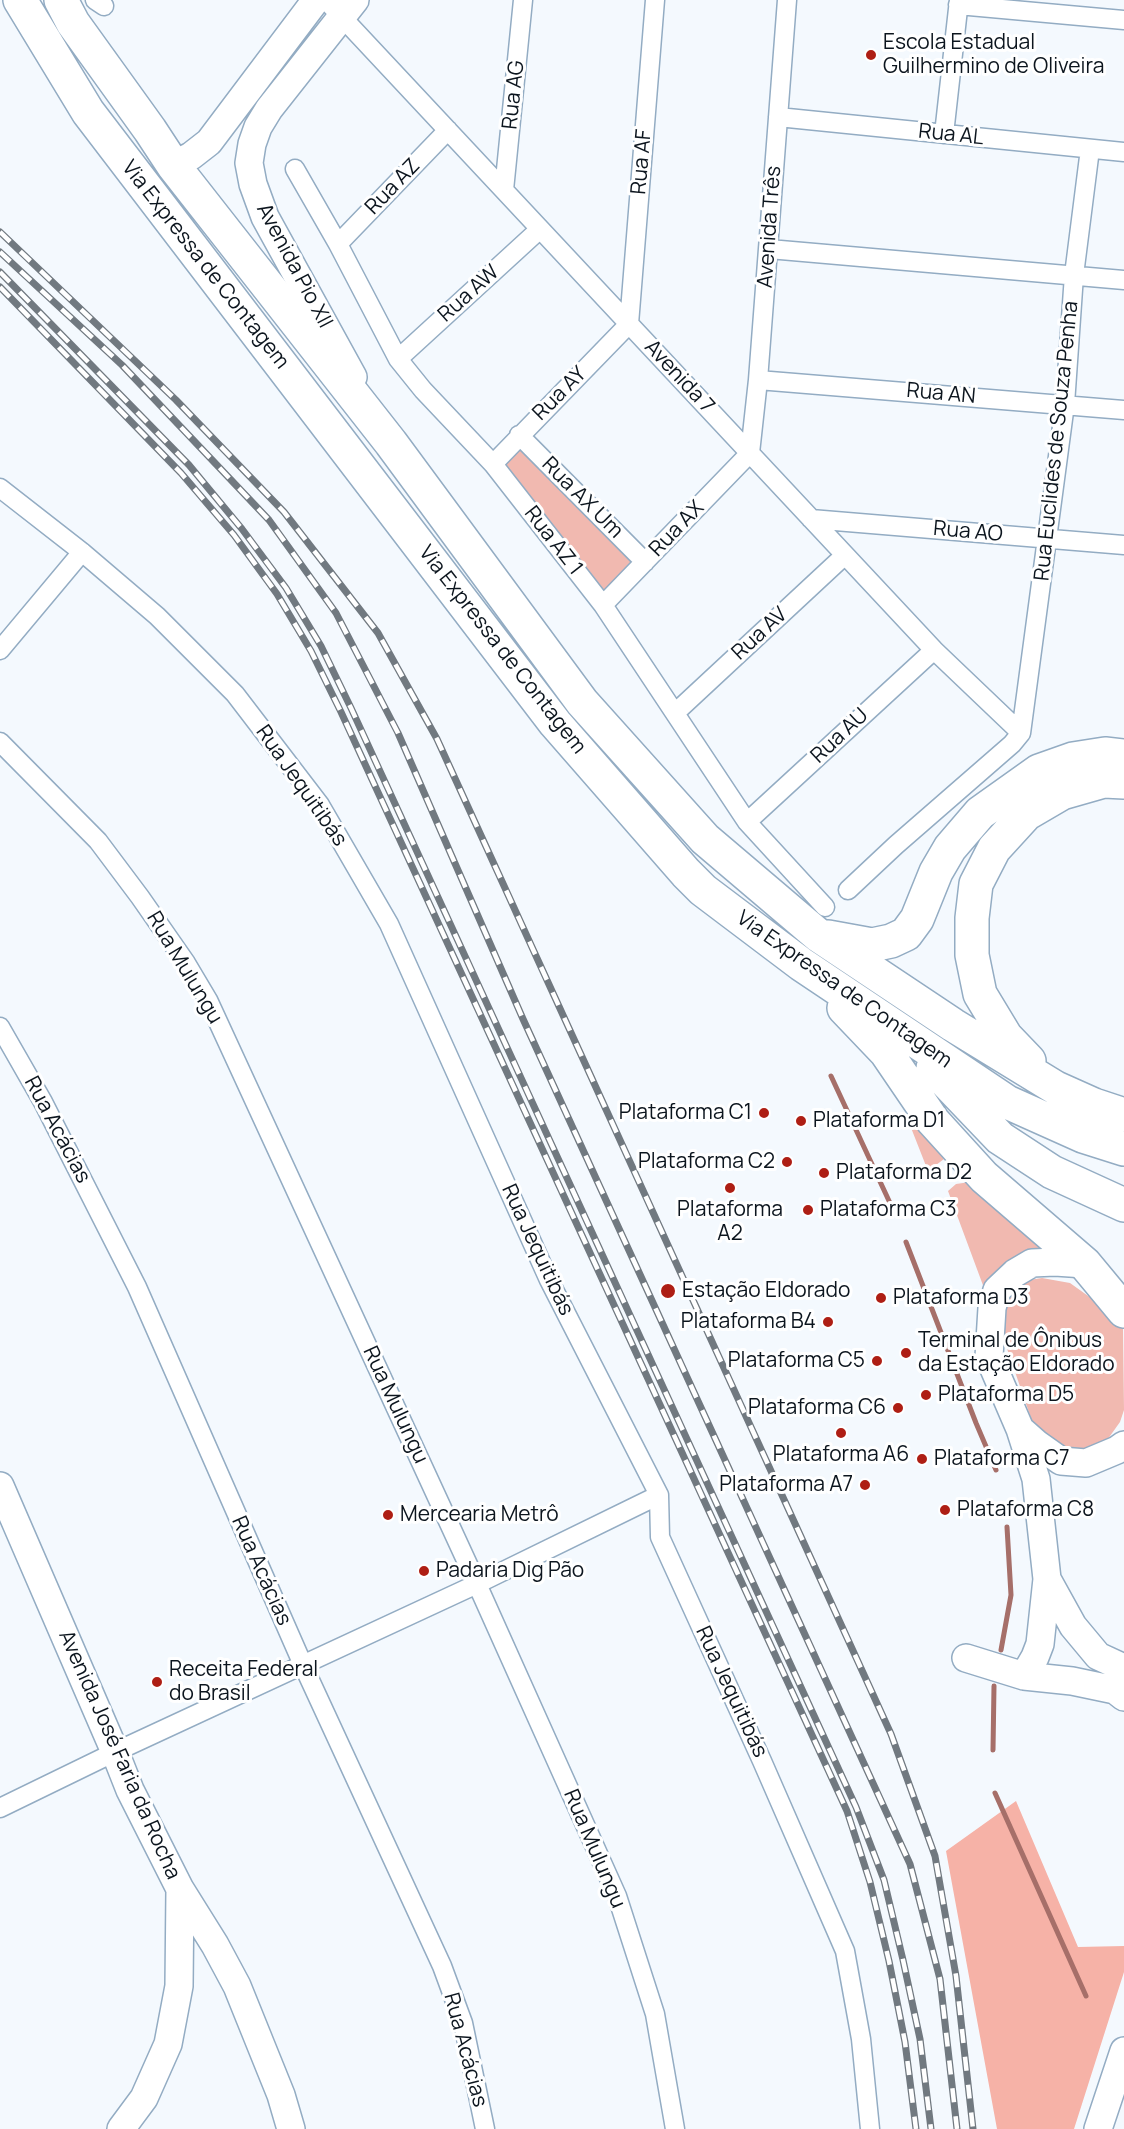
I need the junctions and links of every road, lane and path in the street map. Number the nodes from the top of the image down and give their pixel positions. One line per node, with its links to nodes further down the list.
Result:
1 (20, 0): 50 (highway, Via Expressa de Contagem)
2 (60, 0): 15 (highway, Via Expressa de Contagem)
3 (316, 0): 15 (main road)
4 (523, 0): 17 (street, Rua AG)
5 (655, 0): 23 (street, Rua AF)
6 (788, 0): 10 (street, Avenida Três)
7 (958, 3): 9 (street); 12 (street)
8 (341, 6): 11 (street, Avenida 7); 29 (main road, Avenida Pio XII)
9 (1124, 20)
10 (778, 117): 12 (street, Rua AL); 20 (street, Avenida Três)
11 (448, 130): 17 (street, Avenida 7); 19 (street, Rua AZ)
12 (944, 134): 13 (street, Rua AL)
13 (1089, 149): 14 (street, Rua AL); 21 (street, Rua Euclides de Souza Penha)
14 (1124, 152)
15 (173, 165): 29 (highway, Via Expressa de Contagem)
16 (295, 169): 19 (street, Rua AZ 1)
17 (504, 190): 18 (street, Avenida 7)
18 (540, 229): 23 (street, Avenida 7); 24 (street, Rua AW)
19 (338, 244): 24 (street, Rua AZ 1)
20 (769, 249): 21 (street); 25 (street, Avenida Três)
21 (1074, 275): 22 (street); 26 (street, Rua Euclides de Souza Penha)
22 (1124, 280)
23 (629, 324): 28 (street, Rua AY); 30 (street, Avenida 7)
24 (398, 359): 31 (street, Rua AZ 1)
25 (758, 380): 26 (street, Rua AN); 30 (street, Avenida Três)
26 (1065, 404): 27 (street, Rua AN); 34 (street, Rua Euclides de Souza Penha)
27 (1124, 410)
28 (519, 435): 31 (street, Rua AY); 38 (street, Rua AX Um)
29 (390, 443): 49 (highway, Via Expressa de Contagem)
30 (750, 453): 33 (street, Avenida 7); 38 (street, Rua AX)
31 (493, 464): 39 (street, Rua AZ 1)
32 (0, 488): 36 (street, Rua Jequitibás)
33 (811, 519): 34 (street, Rua AO); 37 (street, Avenida 7)
34 (1048, 538): 35 (street, Rua AO); 43 (street, Rua Euclides de Souza Penha)
35 (1124, 545)
36 (82, 552): 40 (street); 62 (street, Rua Jequitibás)
37 (845, 555): 41 (street, Avenida 7); 42 (street, Rua AV)
38 (645, 562): 39 (street, Rua AX)
39 (603, 605): 42 (street, Rua AZ 1)
40 (0, 650)
41 (934, 650): 43 (street, Avenida 7); 47 (street, Rua AU)
42 (675, 713): 47 (street, Rua AZ 1)
43 (1021, 733): 48 (street)
44 (0, 742): 64 (street, Rua Mulungu)
45 (1124, 756): 49 (highway)
46 (1124, 782): 53 (highway)
47 (747, 822): 49 (street, Rua AZ 1)
48 (848, 890)
49 (822, 921): 53 (highway, Via Expressa de Contagem)
50 (801, 964): 51 (highway, Via Expressa de Contagem); 57 (highway)
51 (888, 1022): 55 (highway, Via Expressa de Contagem); 56 (highway)
52 (0, 1027): 66 (street, Rua Acácias)
53 (1056, 1088): 54 (highway, Via Expressa de Contagem)
54 (1124, 1115)
55 (1124, 1149)
56 (1124, 1205)
57 (1085, 1264): 58 (highway); 59 (main road)
58 (1124, 1311)
59 (1020, 1430): 60 (main road); 63 (main road)
60 (1124, 1445)
61 (0, 1486): 70 (main road, Avenida José Faria da Rocha)
62 (659, 1495): 64 (street); 78 (street, Rua Jequitibás)
63 (1047, 1579): 67 (main road); 68 (main road)
64 (477, 1584): 66 (street); 77 (street, Rua Mulungu)
65 (966, 1658): 68 (main road)
66 (303, 1665): 70 (street); 76 (street, Rua Acácias)
67 (1124, 1668)
68 (1024, 1676): 69 (main road)
69 (1124, 1697)
70 (115, 1752): 71 (street); 72 (main road, Avenida José Faria da Rocha)
71 (0, 1808)
72 (180, 1888): 74 (main road, Avenida José Faria da Rocha); 75 (main road)
73 (1124, 2051): 79 (main road)
74 (120, 2129)
75 (291, 2129)
76 (485, 2129)
77 (675, 2129)
78 (870, 2129)
79 (1098, 2129)

